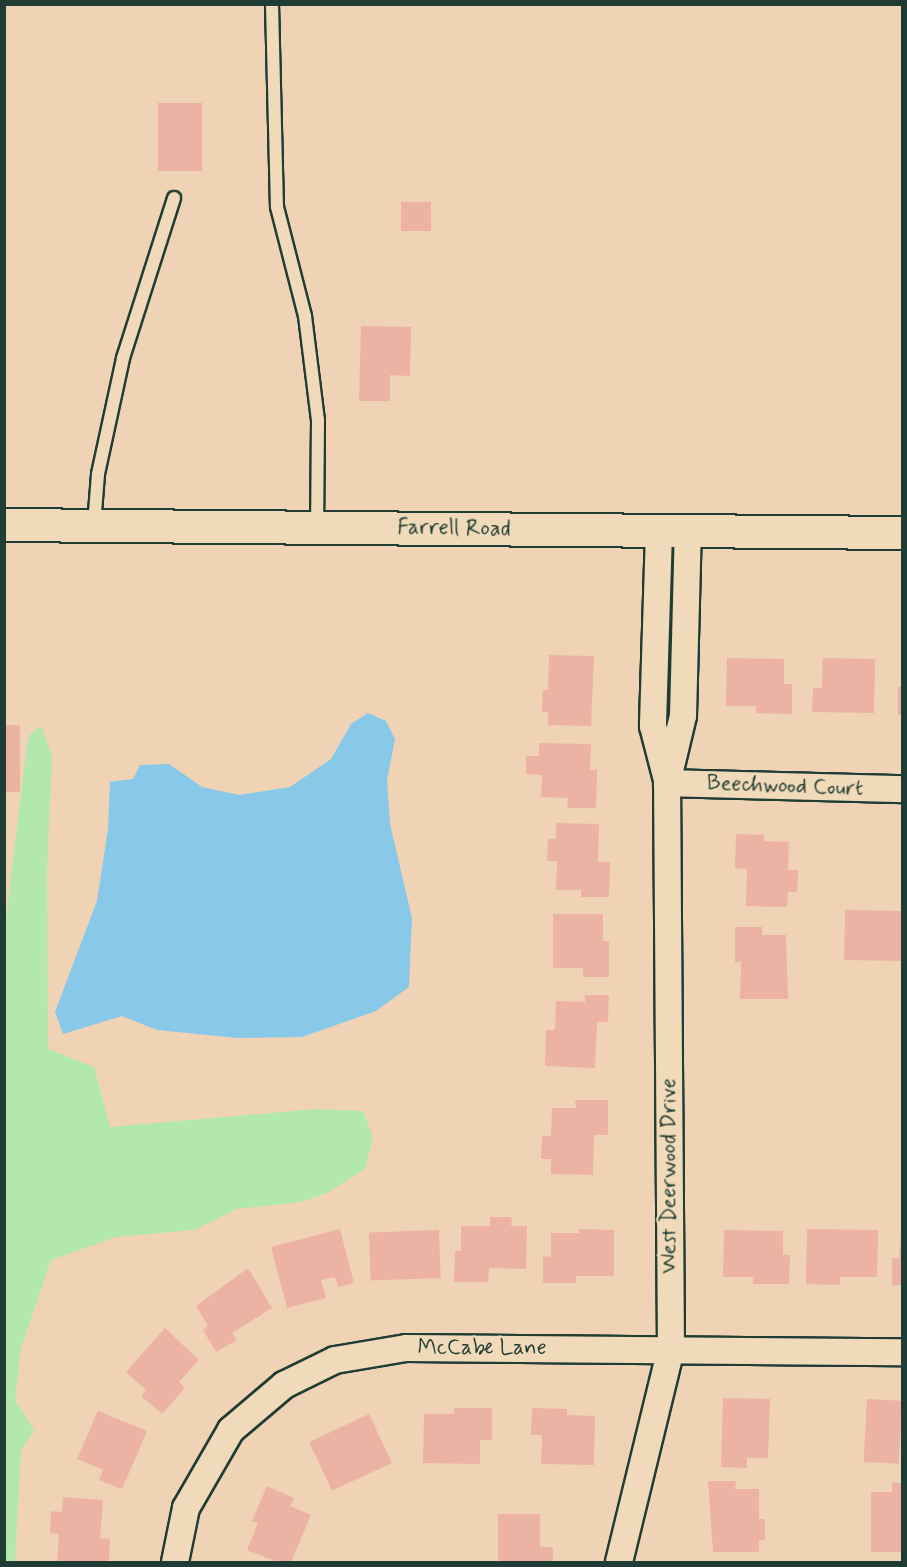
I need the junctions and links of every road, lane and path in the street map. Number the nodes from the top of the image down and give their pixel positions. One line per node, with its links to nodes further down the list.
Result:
1 (272, 4): 5 (lane)
2 (174, 198): 4 (lane)
3 (4, 525): 4 (street, Farrell Road)
4 (94, 526): 5 (street, Farrell Road)
5 (317, 528): 6 (street, Farrell Road)
6 (673, 532): 7 (street, Farrell Road); 8 (street, West Deerwood Drive)
7 (903, 533)
8 (668, 783): 9 (street, Beechwood Court); 10 (street, West Deerwood Drive)
9 (903, 789)
10 (671, 1349): 11 (street, McCabe Lane); 12 (street, McCabe Lane); 13 (street, West Deerwood Drive)
11 (903, 1352)
12 (175, 1563)
13 (620, 1563)

